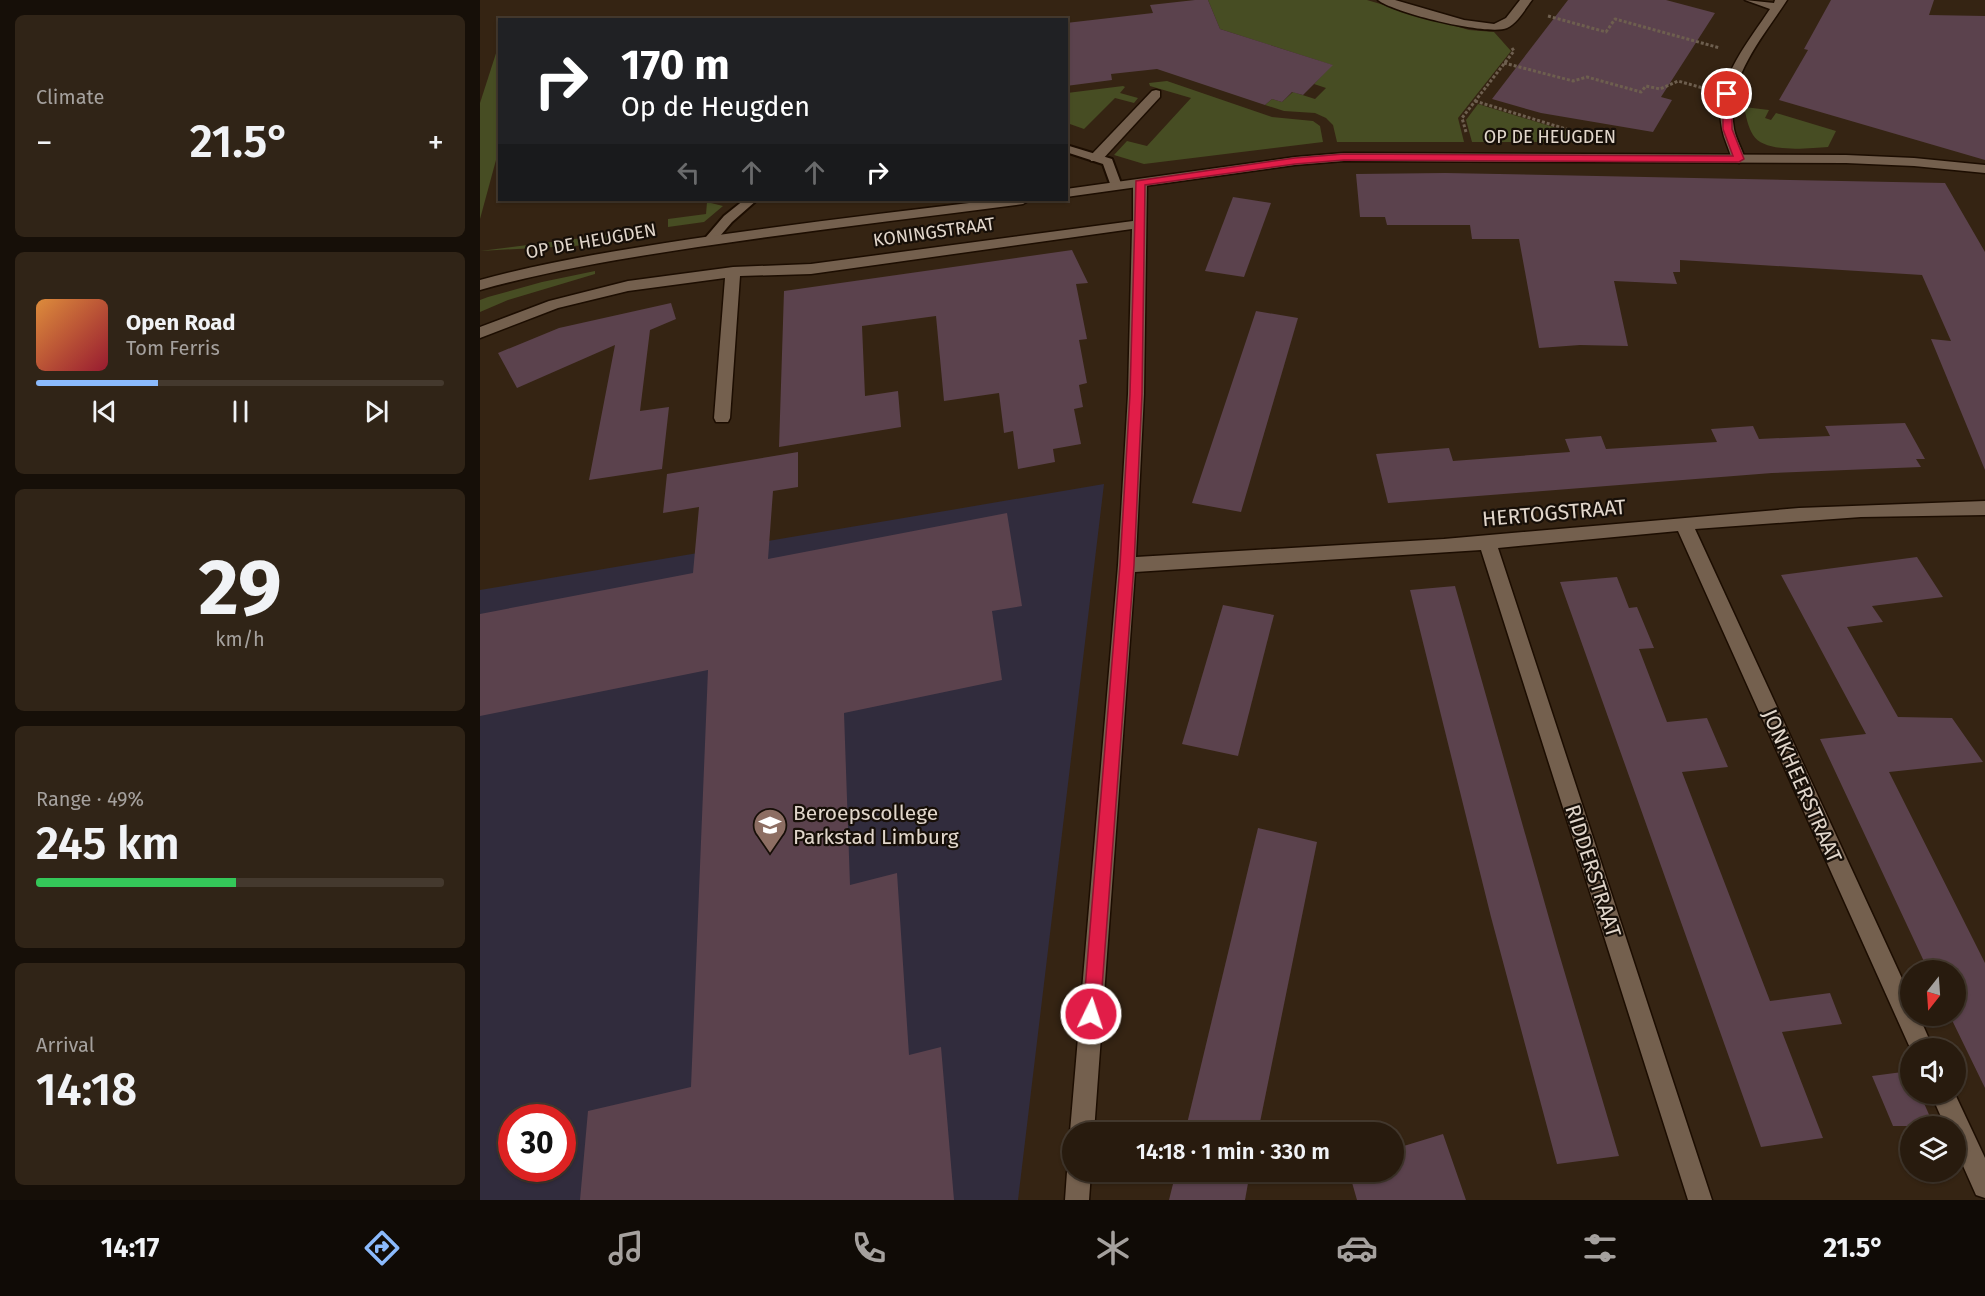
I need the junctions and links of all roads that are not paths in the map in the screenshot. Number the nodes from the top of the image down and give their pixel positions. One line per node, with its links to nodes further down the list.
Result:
1 (1384, 0): 4 (street)
2 (1751, 0): 3 (street)
3 (1779, 3): 8 (street)
4 (1522, 4)
5 (1156, 94): 7 (street)
6 (1068, 149): 7 (lane)
7 (1096, 158): 11 (lane)
8 (1739, 159): 9 (street, OP DE HEUGDEN); 10 (street, OP DE HEUGDEN)
9 (1985, 169)
10 (1140, 183): 11 (street, OP DE HEUGDEN); 15 (street)
11 (1116, 186): 12 (street, OP DE HEUGDEN)
12 (1068, 193)
13 (750, 201): 16 (lane)
14 (1015, 201): 16 (street, OP DE HEUGDEN)
15 (1139, 224): 17 (street, KONINGSTRAAT); 24 (street)
16 (710, 240): 18 (street, OP DE HEUGDEN)
17 (733, 272): 19 (street, KONINGSTRAAT); 20 (street)
18 (480, 285)
19 (480, 333)
20 (722, 418)
21 (1985, 508): 22 (street, HERTOGSTRAAT)
22 (1683, 523): 23 (street, HERTOGSTRAAT); 25 (street, JONKHEERSTRAAT)
23 (1486, 542): 24 (street, HERTOGSTRAAT); 31 (street, RIDDERSTRAAT)
24 (1127, 565): 27 (street)
25 (1917, 1038)
26 (1948, 1104): 29 (street)
27 (1083, 1122)
28 (1078, 1182): 30 (street)
29 (1985, 1186)
30 (1077, 1200)
31 (1700, 1200)

